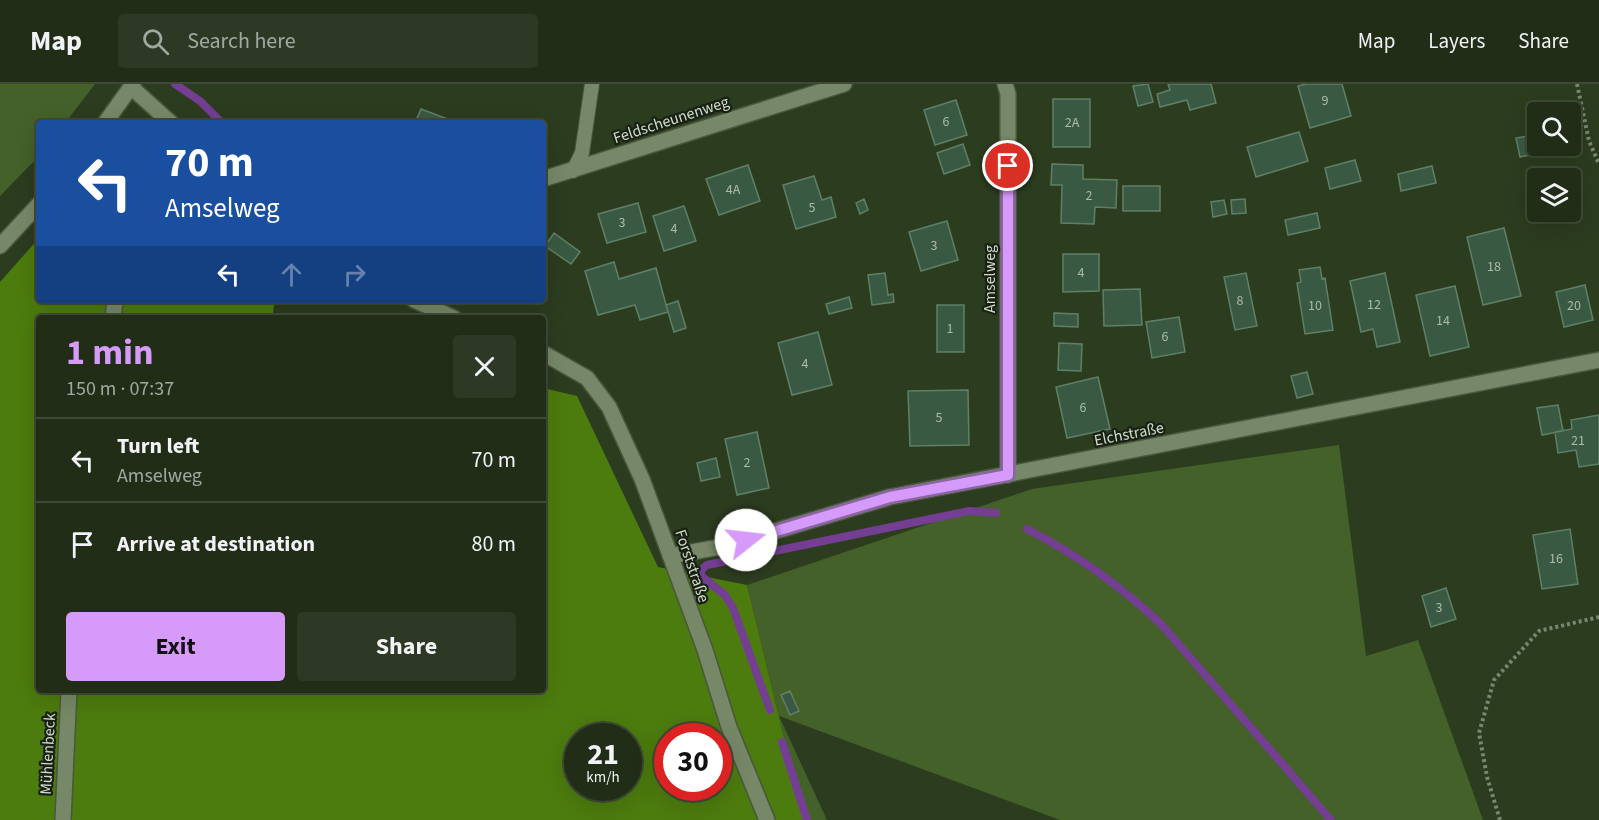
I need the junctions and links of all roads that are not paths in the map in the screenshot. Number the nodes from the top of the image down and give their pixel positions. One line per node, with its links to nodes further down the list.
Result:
1 (592, 84): 7 (lane)
2 (844, 84): 7 (street, Feldscheunenweg)
3 (1005, 84): 15 (street, Amselweg)
4 (132, 86): 5 (street); 6 (street)
5 (107, 120)
6 (168, 120)
7 (573, 171): 8 (street, Feldscheunenweg)
8 (546, 178)
9 (36, 207): 10 (street)
10 (0, 246)
11 (421, 303): 12 (street)
12 (447, 315)
13 (546, 354): 16 (street, Forststraße)
14 (1599, 360): 15 (street, Elchstraße)
15 (1008, 475): 16 (street, Elchstraße)
16 (670, 556): 19 (street, Forststraße)
17 (69, 693): 18 (street, Mühlenbeck)
18 (63, 820)
19 (767, 820)

